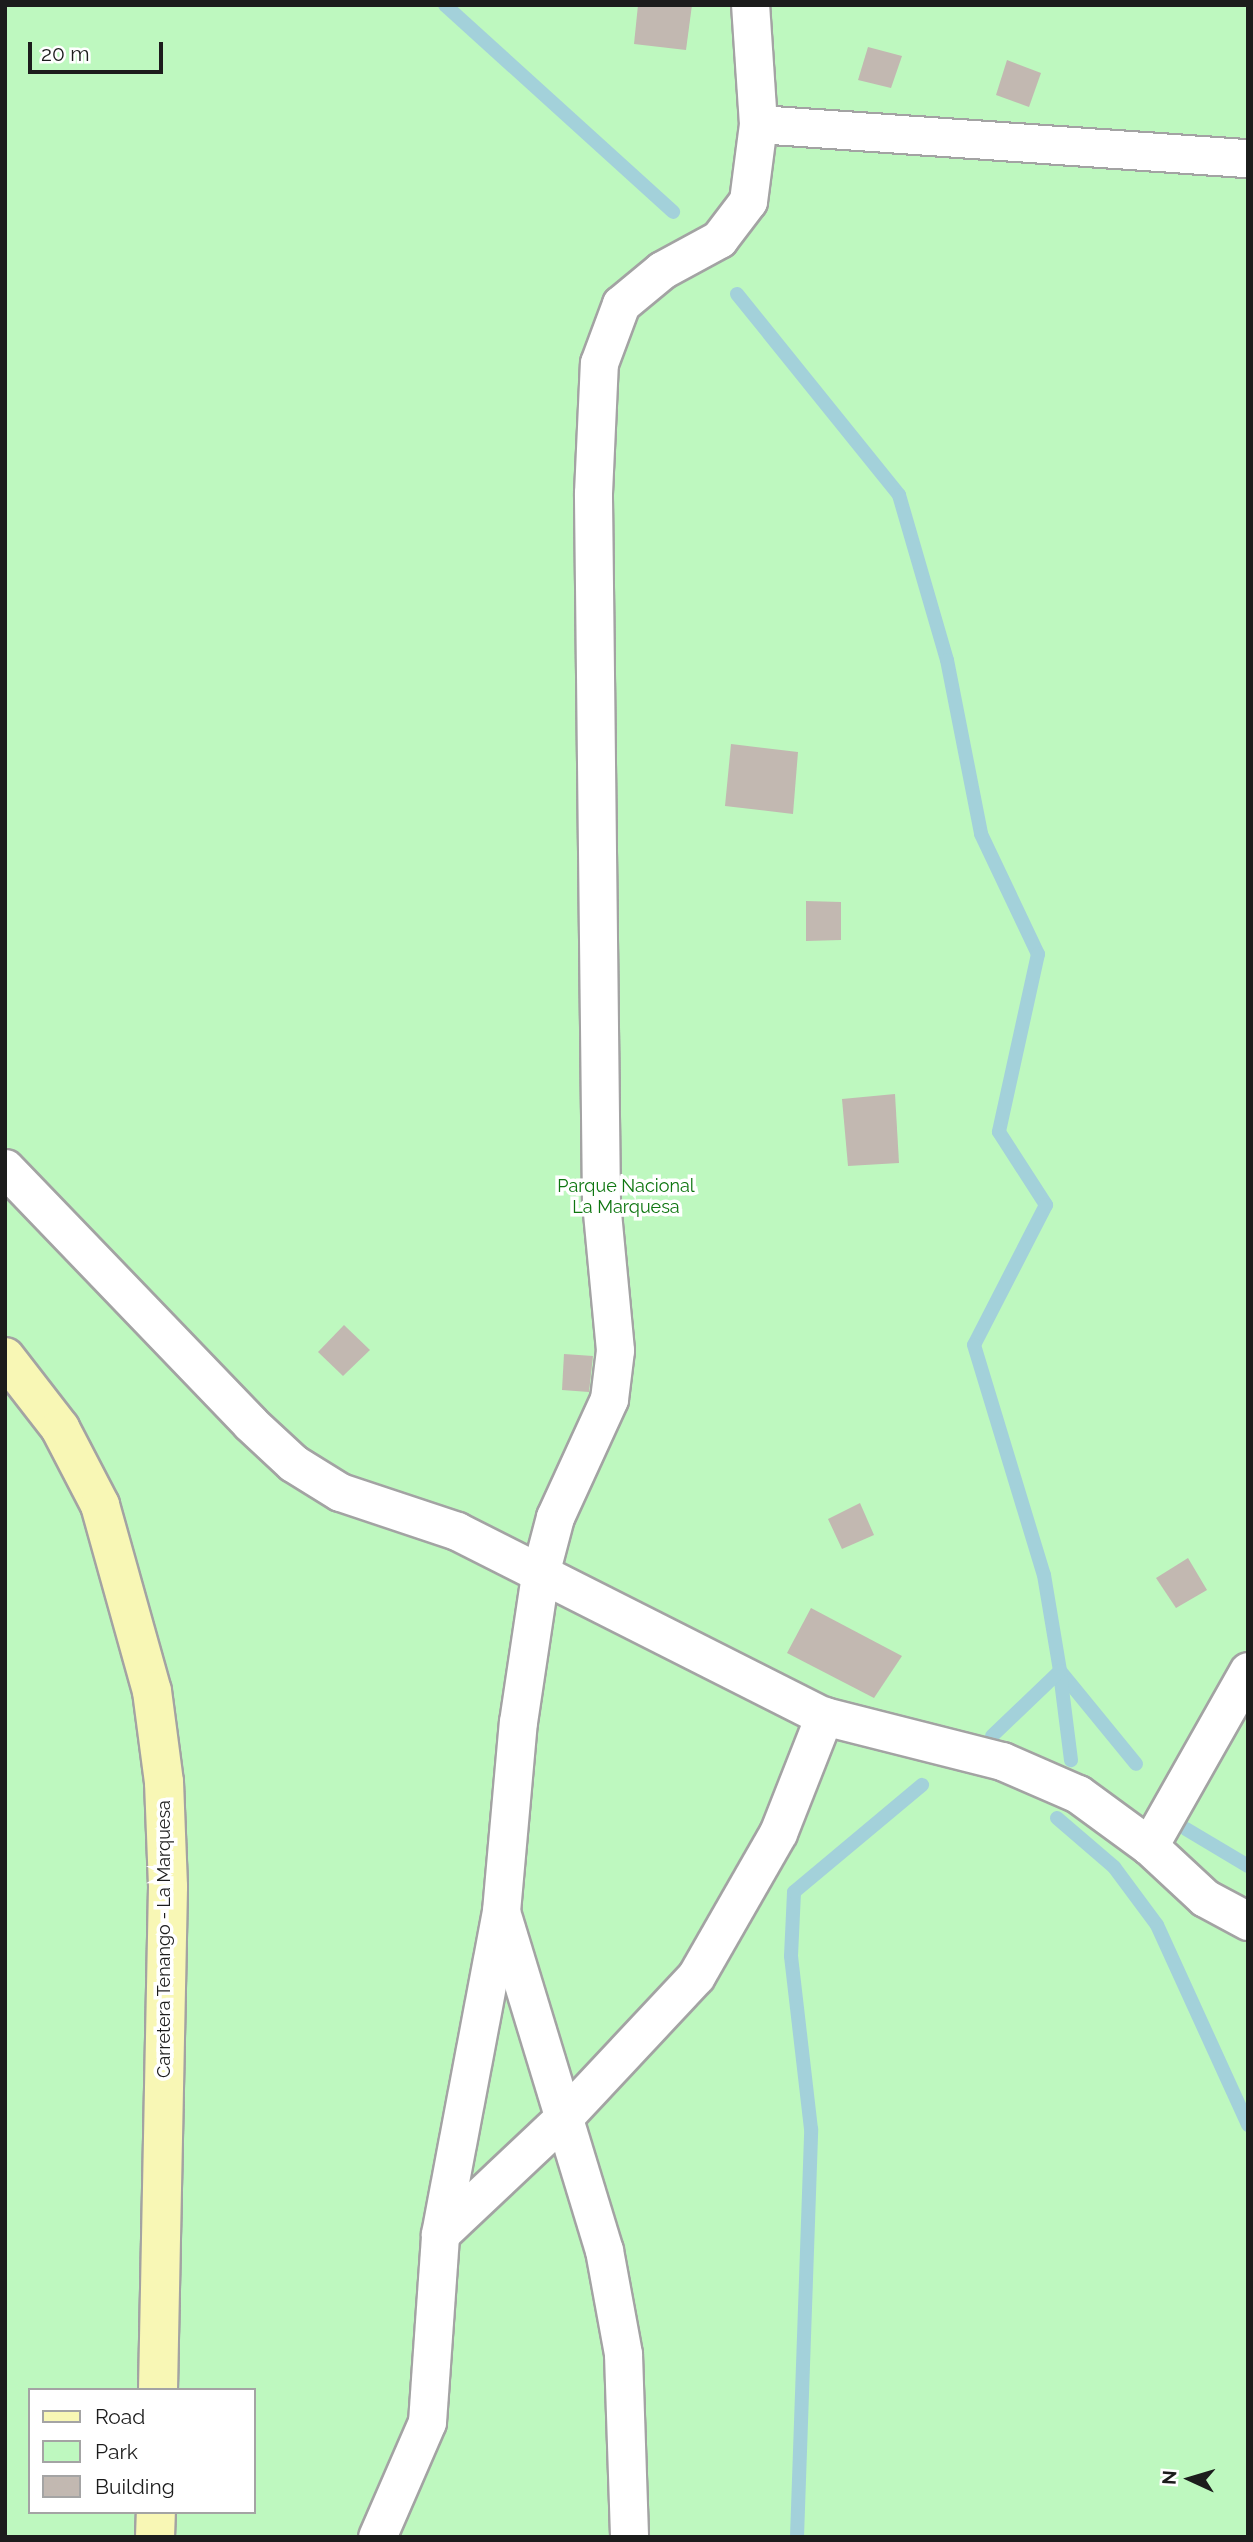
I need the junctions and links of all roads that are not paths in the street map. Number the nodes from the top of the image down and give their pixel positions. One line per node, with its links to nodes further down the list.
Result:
1 (750, 5): 2 (street)
2 (758, 124): 3 (street); 6 (street)
3 (1248, 158)
4 (5, 1168): 6 (street)
5 (5, 1357): 14 (main road, Carretera Tenango - La Marquesa)
6 (540, 1574): 8 (street); 10 (street)
7 (1248, 1671): 9 (street)
8 (824, 1716): 9 (street); 12 (street)
9 (1149, 1846): 11 (street)
10 (501, 1911): 12 (street); 13 (street)
11 (1248, 1921)
12 (564, 2117): 13 (street); 18 (street)
13 (440, 2234): 17 (street)
14 (158, 2388)
15 (156, 2514): 16 (main road)
16 (155, 2537)
17 (377, 2537)
18 (629, 2537)

